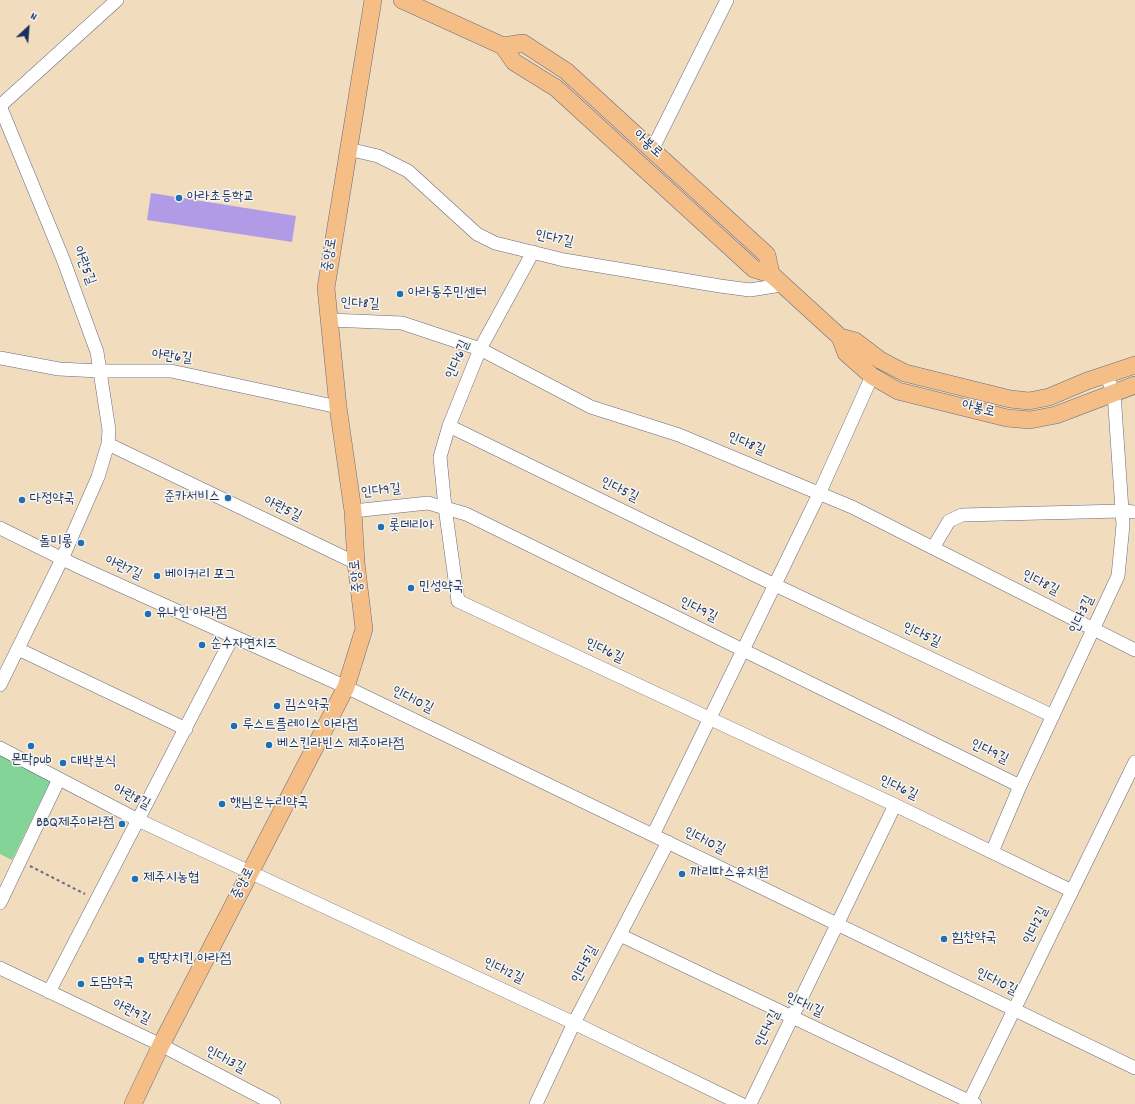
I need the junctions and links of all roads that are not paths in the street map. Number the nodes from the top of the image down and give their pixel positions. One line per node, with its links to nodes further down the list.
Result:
1 (118, 0): 6 (street)
2 (373, 0): 7 (main road, 중앙로)
3 (402, 0): 5 (main road)
4 (727, 0): 8 (street)
5 (503, 46): 8 (main road, 아봉로); 10 (main road, 아봉로)
6 (0, 106): 16 (street, 아란5길)
7 (348, 148): 9 (street, 인다7길); 11 (main road, 중앙로)
8 (652, 150): 10 (main road, 아봉로)
9 (533, 252): 10 (street, 인다7길); 13 (street, 인다6길)
10 (776, 279): 12 (main road, 아봉로)
11 (329, 320): 13 (street, 인다8길); 21 (main road, 중앙로)
12 (840, 337): 17 (main road, 아봉로); 18 (main road, 아봉로)
13 (480, 349): 22 (street, 인다6길); 24 (street, 인다8길)
14 (0, 358): 16 (street, 아란6길)
15 (1135, 365): 17 (main road, 아봉로)
16 (99, 372): 21 (street, 아란6길); 23 (street, 아란5길)
17 (1106, 375): 20 (street, 인다3길)
18 (872, 376): 20 (main road, 아봉로); 24 (street)
19 (1135, 385): 20 (main road, 아봉로)
20 (1114, 393): 27 (street, 인다3길)
21 (338, 407): 26 (main road, 중앙로)
22 (449, 426): 25 (street, 인다6길); 32 (street, 인다5길)
23 (108, 444): 30 (street, 아란5길); 31 (street, 아란5길)
24 (819, 494): 29 (street, 인다8길); 32 (street)
25 (444, 508): 26 (street, 인다9길); 37 (street, 인다9길); 41 (street, 인다6길)
26 (354, 511): 31 (main road, 중앙로)
27 (1129, 511): 29 (street); 33 (street, 인다3길)
28 (0, 528): 30 (street, 아란7길)
29 (933, 548): 33 (street, 인다8길)
30 (62, 559): 34 (street, 아란7길); 35 (street, 아란5길)
31 (356, 563): 39 (main road, 중앙로)
32 (775, 585): 37 (street); 40 (street, 인다5길)
33 (1094, 629): 36 (street, 인다8길); 40 (street, 인다3길)
34 (233, 636): 39 (street, 아란7길); 42 (street)
35 (18, 649): 38 (street, 아란5길); 42 (street)
36 (1135, 650)
37 (743, 651): 41 (street); 46 (street, 인다9길)
38 (0, 684)
39 (346, 687): 49 (street, 인다10길); 52 (main road, 중앙로)
40 (1053, 716): 46 (street, 인다3길)
41 (709, 720): 47 (street, 인다6길); 49 (street)
42 (186, 729): 48 (street)
43 (0, 748): 45 (street, 아란8길)
44 (1135, 762): 53 (street, 인다2길)
45 (59, 779): 48 (street, 아란8길); 54 (street)
46 (1020, 786): 51 (street, 인다3길)
47 (896, 805): 51 (street, 인다6길); 55 (street, 인다4길)
48 (138, 820): 52 (street, 아란8길); 58 (street)
49 (653, 835): 50 (street, 인다10길)
50 (668, 842): 55 (street, 인다10길); 56 (street, 인다5길)
51 (992, 852): 53 (street, 인다6길)
52 (250, 872): 61 (street, 인다12길); 62 (main road, 중앙로)
53 (1072, 891): 59 (street, 인다2길)
54 (0, 903)
55 (838, 924): 59 (street, 인다10길); 60 (street, 인다4길)
56 (620, 935): 60 (street, 인다11길); 61 (street, 인다5길)
57 (0, 968): 58 (street, 아란9길)
58 (49, 992): 62 (street, 아란9길)
59 (1014, 1009): 63 (street, 인다10길); 64 (street, 인다2길)
60 (792, 1018): 64 (street, 인다11길); 69 (street, 인다4길)
61 (574, 1023): 67 (street, 인다5길); 68 (street, 인다12길)
62 (161, 1046): 65 (main road, 중앙로); 66 (street, 인다13길)
63 (1135, 1068)
64 (971, 1103)
65 (133, 1104)
66 (274, 1104)
67 (536, 1104)
68 (740, 1104)
69 (750, 1104)

